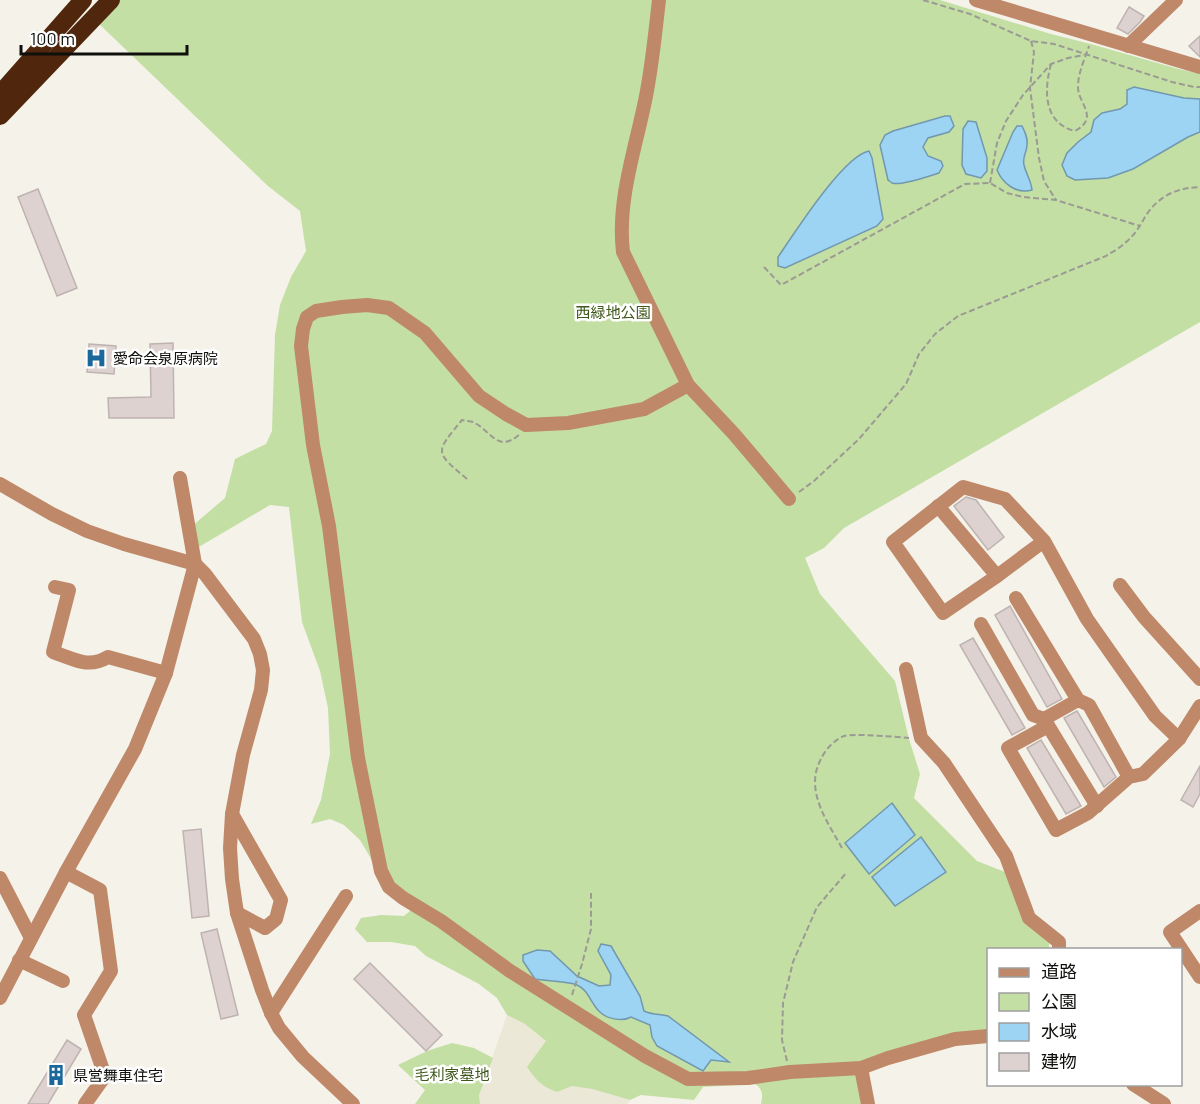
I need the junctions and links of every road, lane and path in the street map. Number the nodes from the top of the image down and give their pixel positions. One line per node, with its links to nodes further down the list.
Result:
1 (82, 0): 14 (highway)
2 (111, 0): 15 (highway)
3 (660, 0): 21 (street)
4 (922, 0): 7 (path)
5 (976, 0): 8 (street)
6 (1176, 0): 8 (street)
7 (1031, 41): 9 (path); 12 (path)
8 (1128, 46): 11 (street)
9 (1086, 54): 10 (path); 10 (path); 13 (path)
10 (1051, 64): 12 (path)
11 (1200, 67)
12 (1030, 87): 16 (path); 18 (path)
13 (1200, 87)
14 (0, 94)
15 (0, 116)
16 (990, 183): 18 (path); 20 (path)
17 (1200, 187): 19 (path)
18 (1056, 200): 19 (path)
19 (1140, 226): 26 (path)
20 (764, 267)
21 (688, 386): 22 (street); 26 (street)
22 (526, 425): 24 (path); 63 (street)
23 (180, 478): 29 (street)
24 (467, 479)
25 (0, 483): 29 (street)
26 (789, 499)
27 (938, 506): 28 (street); 30 (street); 30 (street)
28 (1044, 542): 30 (street); 42 (street)
29 (195, 564): 36 (street); 45 (street)
30 (997, 576)
31 (1120, 585): 37 (street)
32 (55, 587): 36 (street)
33 (1016, 597): 38 (street)
34 (981, 624): 40 (street)
35 (906, 669): 55 (street)
36 (166, 673): 47 (street)
37 (1200, 679)
38 (1078, 700): 40 (street); 43 (street)
39 (1200, 706): 42 (street)
40 (1046, 723): 44 (street); 44 (street)
41 (909, 738): 46 (path)
42 (1179, 739): 43 (street)
43 (1129, 777): 44 (street)
44 (1097, 806)
45 (232, 814): 53 (street); 53 (street)
46 (842, 849)
47 (66, 872): 54 (street); 69 (street)
48 (847, 872): 67 (path)
49 (0, 878): 54 (street)
50 (591, 893): 63 (path)
51 (346, 896): 64 (street)
52 (1200, 911): 56 (street)
53 (237, 913): 64 (street)
54 (31, 938): 58 (street)
55 (1059, 948)
56 (1180, 948)
57 (1182, 951): 59 (street)
58 (19, 960): 60 (street); 61 (street)
59 (1200, 977)
60 (63, 981)
61 (3, 982): 62 (street)
62 (0, 998)
63 (568, 1007): 67 (street)
64 (271, 1013): 70 (street)
65 (987, 1036): 66 (street)
66 (861, 1068): 67 (street); 71 (street)
67 (790, 1072)
68 (1136, 1086): 72 (street)
69 (85, 1104)
70 (353, 1104)
71 (868, 1104)
72 (1164, 1104)

